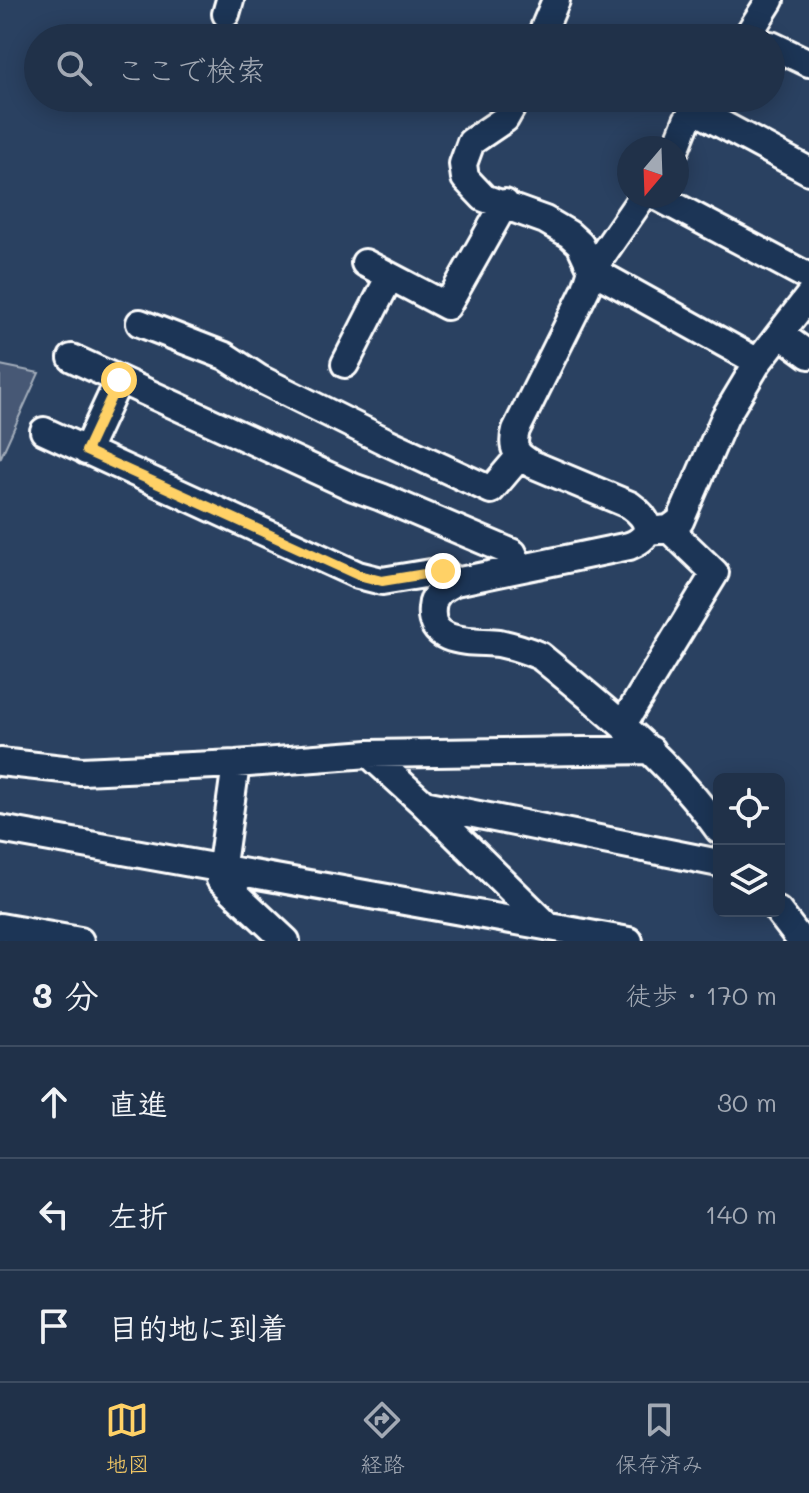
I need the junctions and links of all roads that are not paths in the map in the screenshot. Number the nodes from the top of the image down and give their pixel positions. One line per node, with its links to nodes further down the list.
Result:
1 (556, 0): 3 (street)
2 (770, 0): 4 (street)
3 (546, 24)
4 (761, 24)
5 (785, 52): 6 (street)
6 (809, 63)
7 (509, 112): 12 (street)
8 (694, 112): 10 (street)
9 (713, 112): 11 (street)
10 (681, 136)
11 (809, 171)
12 (505, 203): 16 (street); 17 (street)
13 (635, 208): 16 (street)
14 (679, 208): 18 (street)
15 (365, 263): 17 (street)
16 (592, 270): 24 (street); 29 (street)
17 (390, 276): 25 (street)
18 (809, 277)
19 (809, 296): 21 (street)
20 (140, 323): 29 (street)
21 (780, 334): 22 (street); 24 (street)
22 (809, 355)
23 (72, 358): 26 (street)
24 (758, 362): 30 (street)
25 (345, 364)
26 (119, 380): 28 (street); 31 (street)
27 (44, 431): 28 (street)
28 (86, 451): 32 (street)
29 (519, 457): 30 (street)
30 (658, 530): 31 (street); 33 (street)
31 (520, 568): 32 (street)
32 (455, 582): 33 (street)
33 (623, 724): 34 (street)
34 (651, 750): 35 (street); 39 (street)
35 (369, 754): 37 (street); 38 (street)
36 (0, 762): 37 (street)
37 (236, 764): 42 (street)
38 (424, 804): 41 (street); 45 (street)
39 (713, 822)
40 (0, 829): 42 (street)
41 (713, 862)
42 (222, 868): 45 (street); 47 (street)
43 (783, 917): 49 (street)
44 (0, 927): 46 (street)
45 (555, 933): 48 (street)
46 (80, 941)
47 (286, 941)
48 (629, 941)
49 (801, 941)

